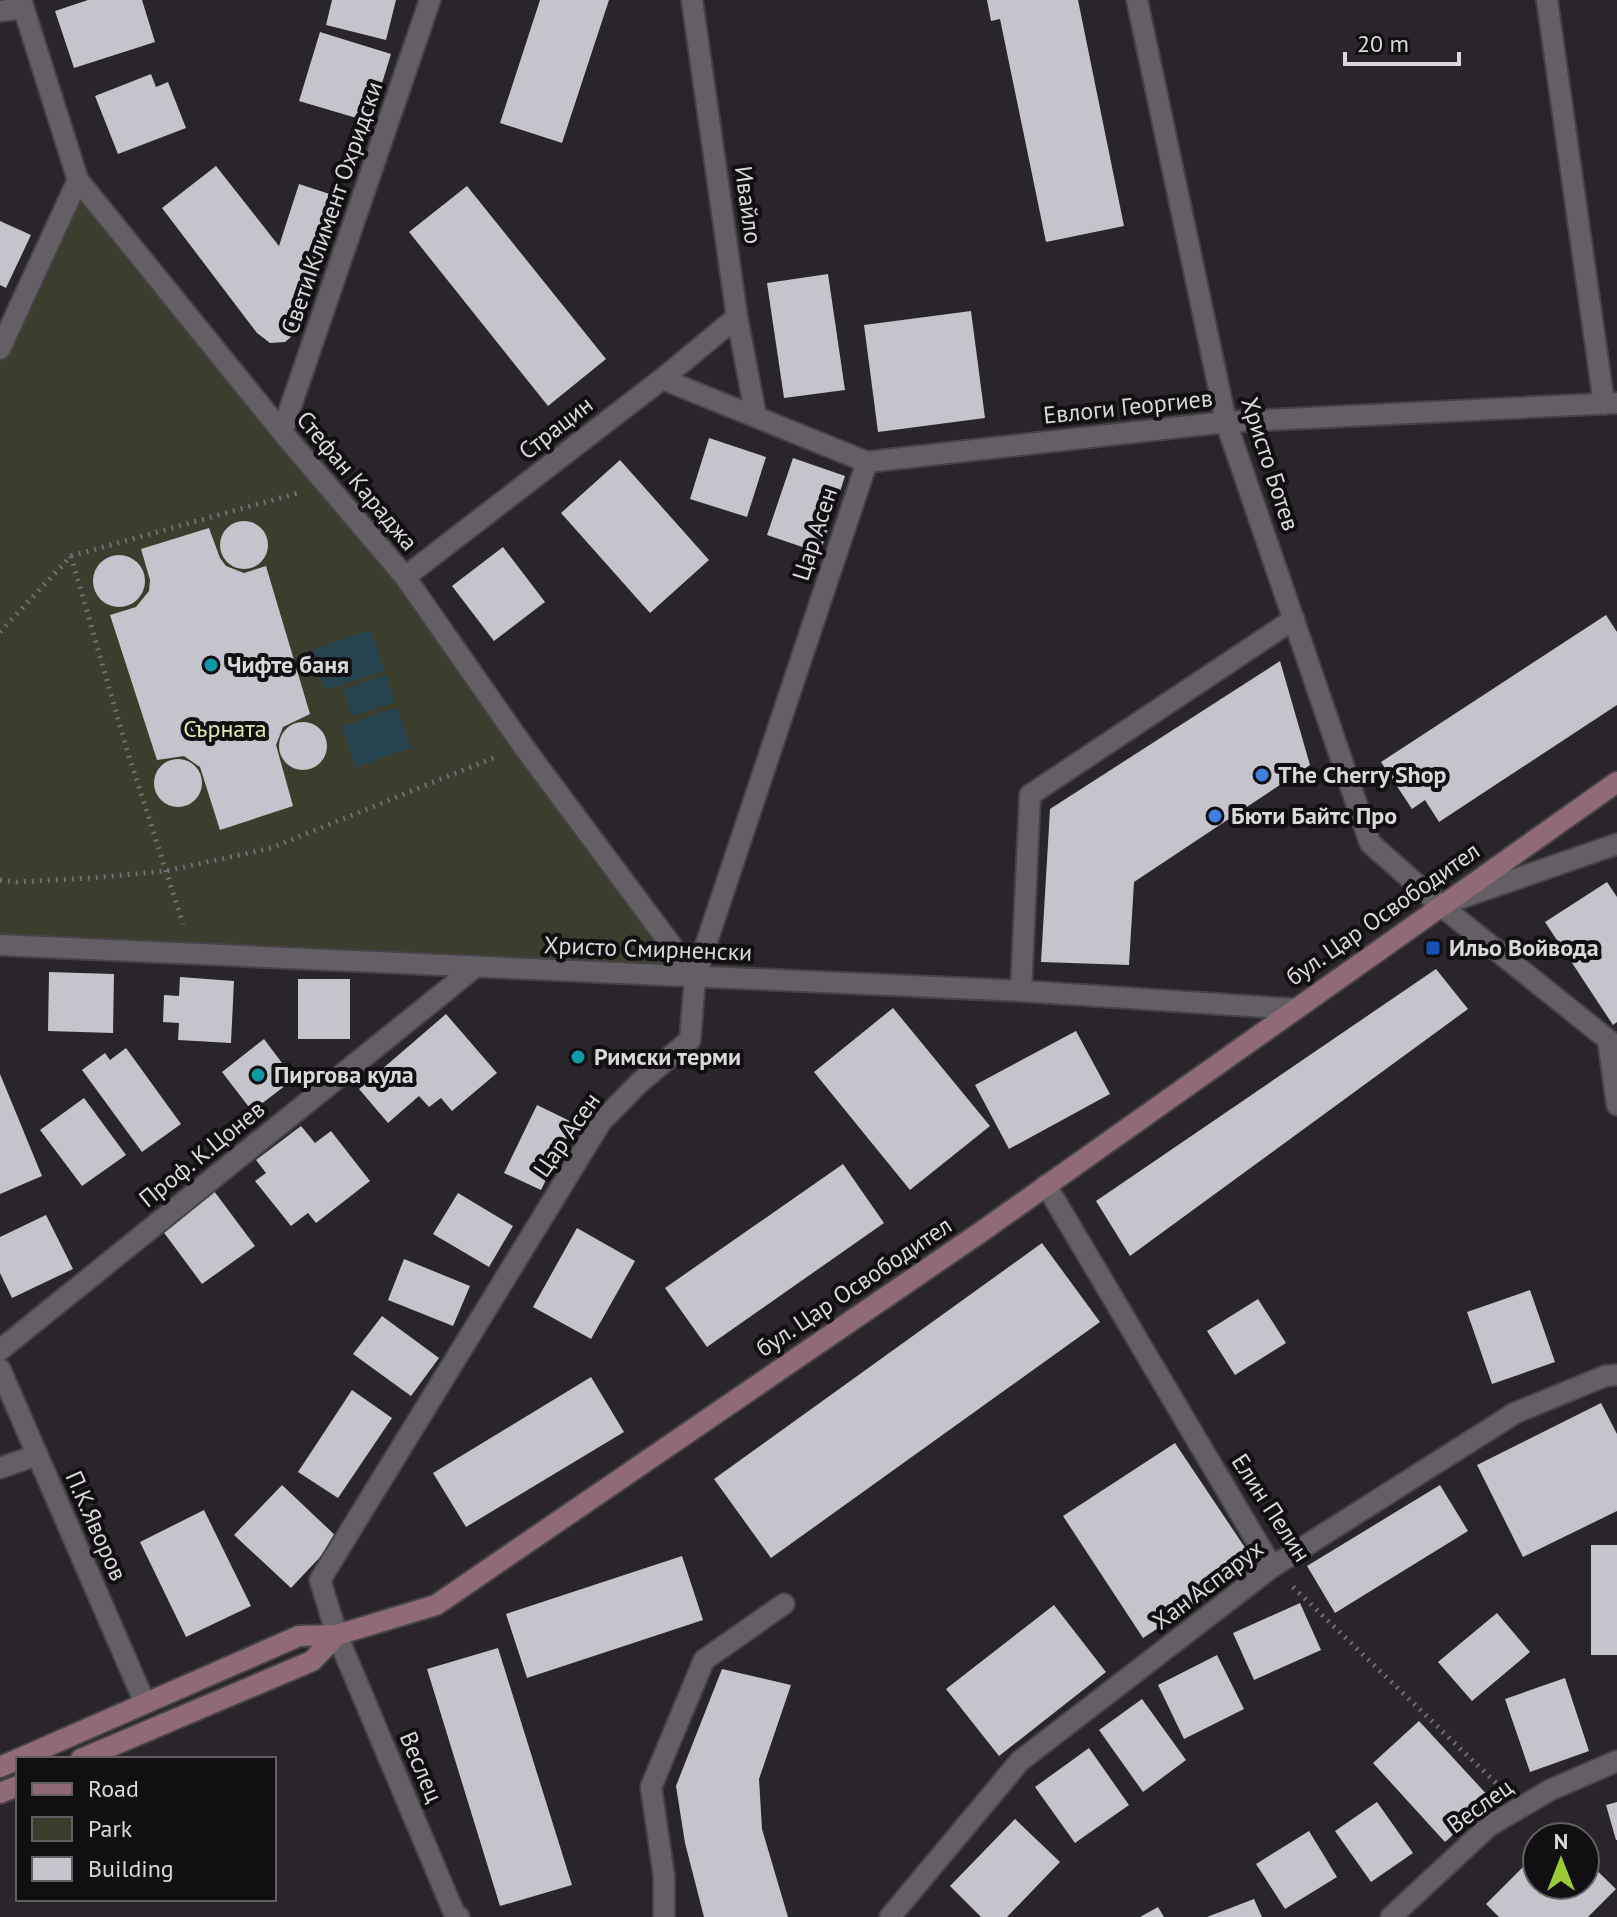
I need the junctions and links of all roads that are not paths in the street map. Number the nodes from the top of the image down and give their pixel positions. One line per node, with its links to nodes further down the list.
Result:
1 (430, 0): 14 (street, Свети Климент Охридски)
2 (692, 0): 8 (street, Ивайло)
3 (1137, 0): 13 (street, Христо Ботев)
4 (1547, 0): 11 (street)
5 (22, 4): 6 (street); 7 (street, Стефан Караджа)
6 (0, 11)
7 (78, 180): 9 (street); 14 (street, Стефан Караджа)
8 (737, 317): 10 (street, Страцин); 12 (street, Ивайло)
9 (0, 349)
10 (662, 379): 12 (street, Евлоги Георгиев); 16 (street, Страцин)
11 (1610, 404): 13 (street, Евлоги Георгиев)
12 (756, 417): 15 (street, Евлоги Георгиев)
13 (1226, 422): 15 (street, Евлоги Георгиев); 17 (street, Христо Ботев)
14 (282, 432): 16 (street, Стефан Караджа)
15 (867, 462): 23 (street, Цар Асен)
16 (405, 577): 23 (street, Стефан Караджа)
17 (1294, 619): 20 (street, Христо Ботев); 24 (street)
18 (1617, 782): 20 (main road, бул. Цар Освободител)
19 (1617, 844): 20 (street)
20 (1440, 905): 25 (main road, бул. Цар Освободител); 26 (street, Христо Ботев)
21 (0, 945): 22 (street, Христо Смирненски)
22 (474, 968): 23 (street, Христо Смирненски); 29 (street, Проф. К.Цонев)
23 (695, 977): 24 (street, Христо Смирненски); 36 (street, Цар Асен)
24 (1021, 991): 25 (street, Христо Смирненски)
25 (1294, 1009): 28 (main road, бул. Цар Освободител)
26 (1612, 1043): 27 (street)
27 (1617, 1105)
28 (1046, 1185): 34 (street, Елин Пелин); 36 (main road, бул. Цар Освободител)
29 (0, 1350)
30 (0, 1369): 32 (street, П.К.Яворов)
31 (1617, 1375): 34 (street, Хан Аспарух)
32 (37, 1455): 33 (street); 37 (street, П.К.Яворов)
33 (0, 1468)
34 (1272, 1567): 43 (street, Хан Аспарух)
35 (784, 1604): 42 (street)
36 (337, 1635): 37 (main road); 39 (main road, бул. Цар Освободител); 41 (street, Веслец)
37 (145, 1703): 38 (main road)
38 (23, 1757)
39 (86, 1757)
40 (1617, 1761): 44 (street, Веслец)
41 (455, 1916)
42 (664, 1917)
43 (890, 1917)
44 (1391, 1917)

